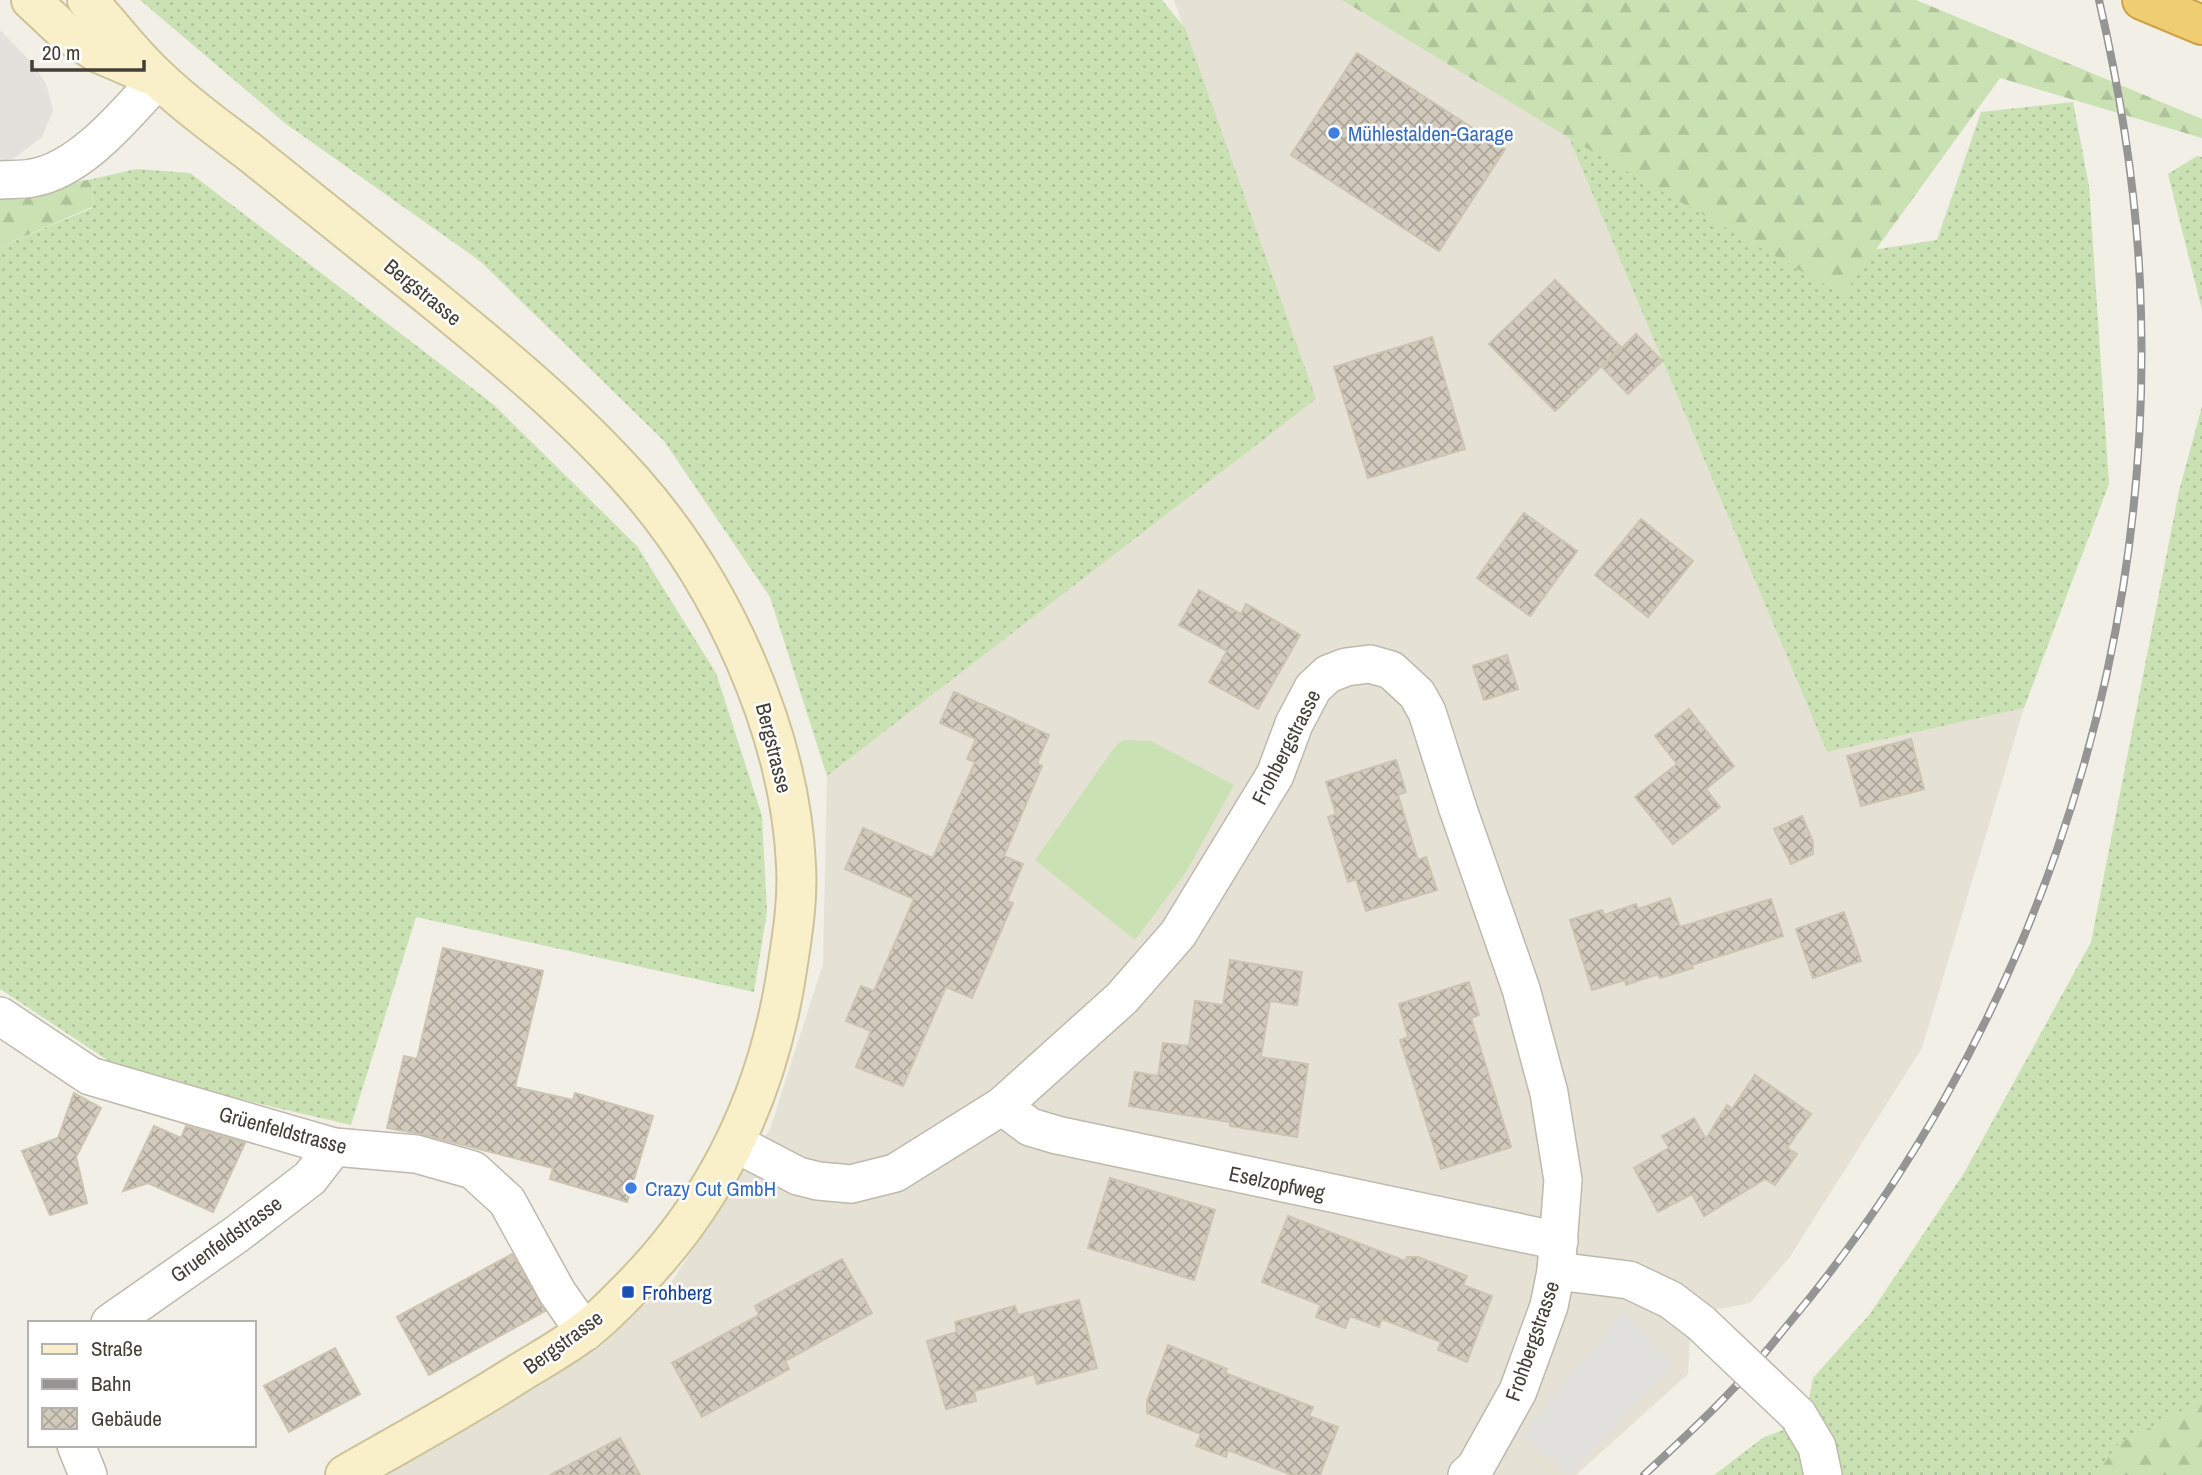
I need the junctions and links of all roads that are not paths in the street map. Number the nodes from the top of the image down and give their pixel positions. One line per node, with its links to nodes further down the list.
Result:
1 (31, 0): 5 (main road, Bergstrasse)
2 (86, 0): 5 (main road, Bergstrasse)
3 (2142, 0): 4 (highway)
4 (2202, 24)
5 (158, 79): 6 (street); 9 (main road, Bergstrasse)
6 (0, 180)
7 (0, 1016): 10 (street, Grüenfeldstrasse)
8 (1002, 1107): 9 (street, Frohbergstrasse); 11 (street, Eselzopfweg); 11 (street, Frohbergstrasse)
9 (735, 1143): 13 (main road, Bergstrasse)
10 (334, 1147): 12 (street, Gruenfeldstrasse); 13 (street, Grüenfeldstrasse)
11 (1558, 1256): 15 (street, Eselzopfweg, bridge); 18 (street, Frohbergstrasse)
12 (113, 1321)
13 (584, 1332): 17 (main road, Bergstrasse)
14 (77, 1447): 16 (street)
15 (1827, 1473)
16 (88, 1475)
17 (345, 1475)
18 (1467, 1475)

